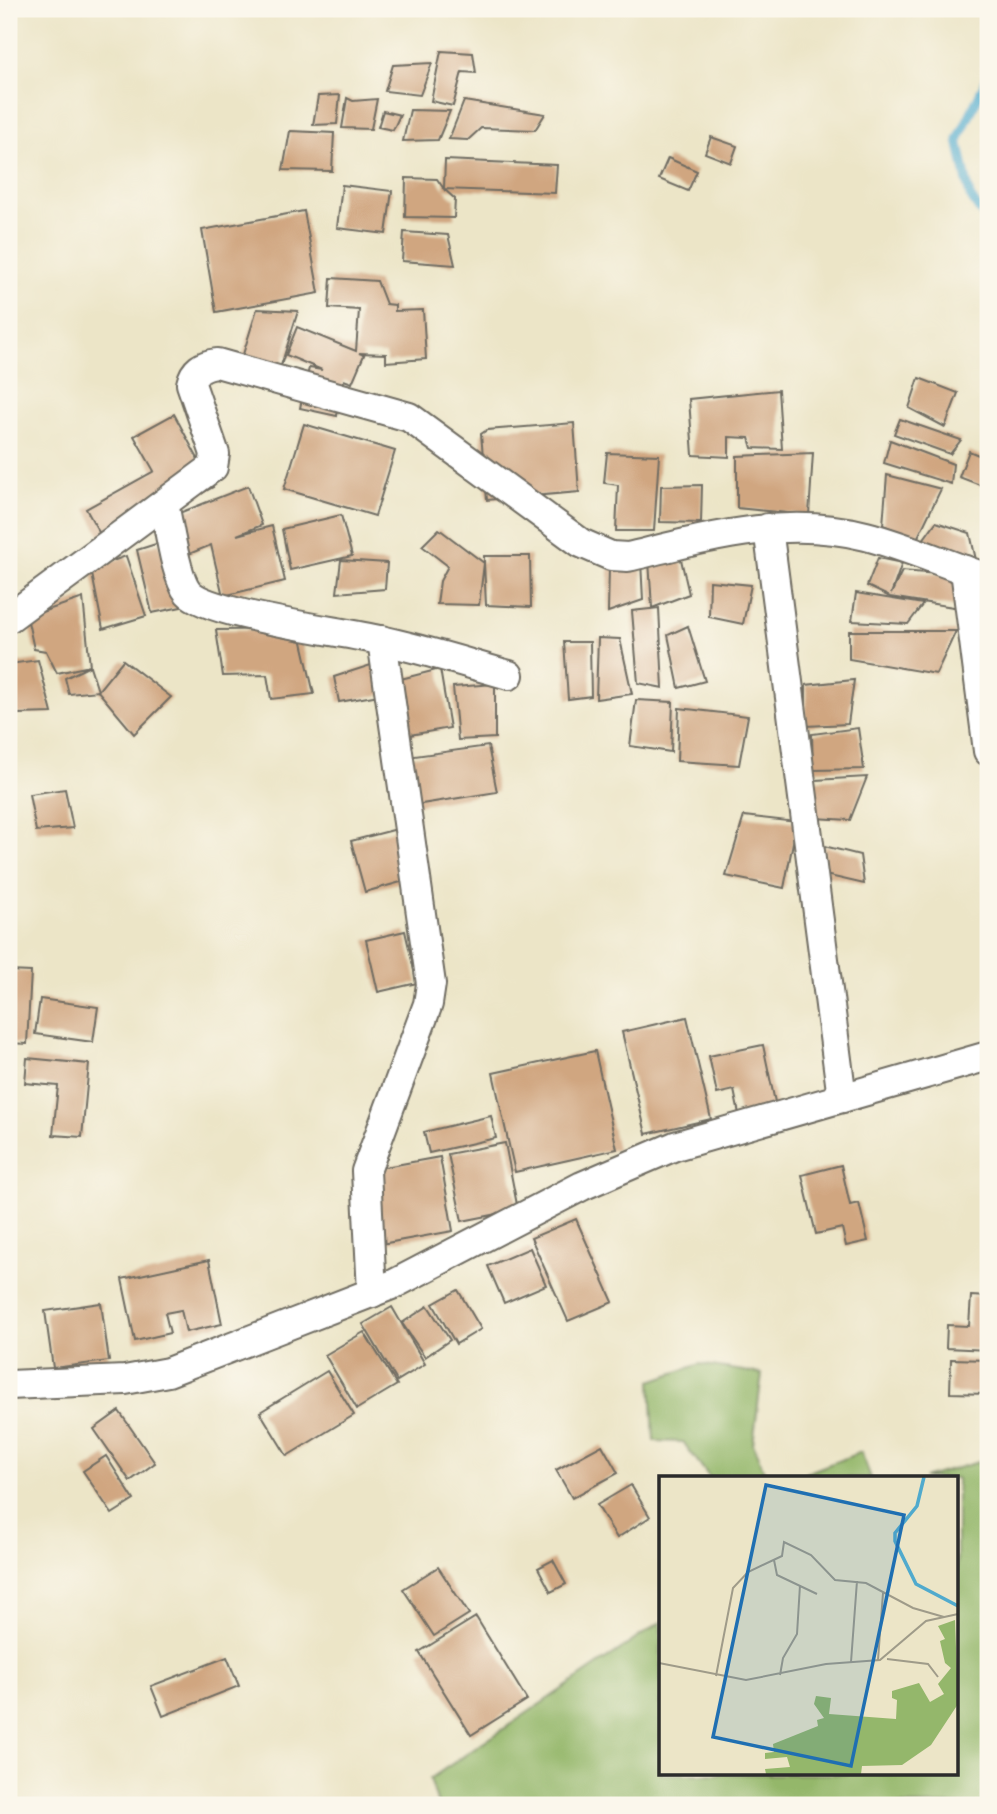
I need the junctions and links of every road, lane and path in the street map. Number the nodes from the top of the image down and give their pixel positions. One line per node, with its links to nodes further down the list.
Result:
1 (164, 504): 2 (street); 4 (street); 5 (street)
2 (768, 528): 3 (street); 10 (street)
3 (976, 574): 7 (street)
4 (9, 618)
5 (382, 640): 6 (street); 11 (street)
6 (509, 675)
7 (984, 688): 8 (street)
8 (988, 751)
9 (988, 1056): 10 (street)
10 (842, 1098): 11 (street)
11 (372, 1293): 12 (street)
12 (9, 1385)

